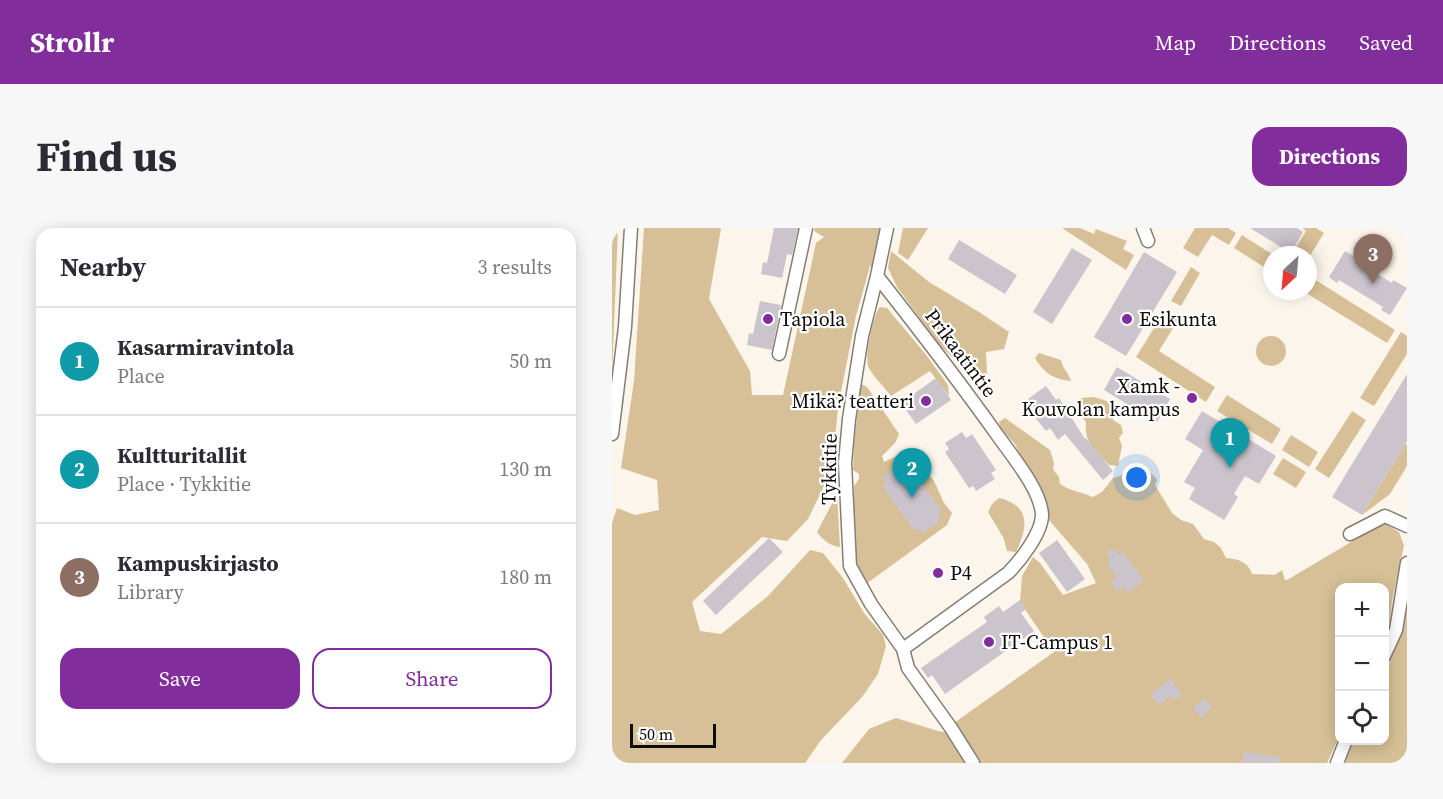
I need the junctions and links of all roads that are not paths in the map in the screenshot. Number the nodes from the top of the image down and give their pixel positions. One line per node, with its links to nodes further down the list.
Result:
1 (631, 228): 8 (street)
2 (806, 228): 7 (street)
3 (887, 228): 6 (street)
4 (1143, 228): 5 (street)
5 (1148, 241)
6 (877, 276): 13 (street, Tykkitie); 13 (street, Prikaatintie)
7 (779, 354)
8 (612, 434)
9 (1407, 526): 10 (street)
10 (1350, 534)
11 (1407, 562): 12 (street)
12 (1389, 645)
13 (903, 649): 15 (street, Tykkitie)
14 (1344, 745): 16 (street)
15 (973, 763)
16 (1337, 763)

